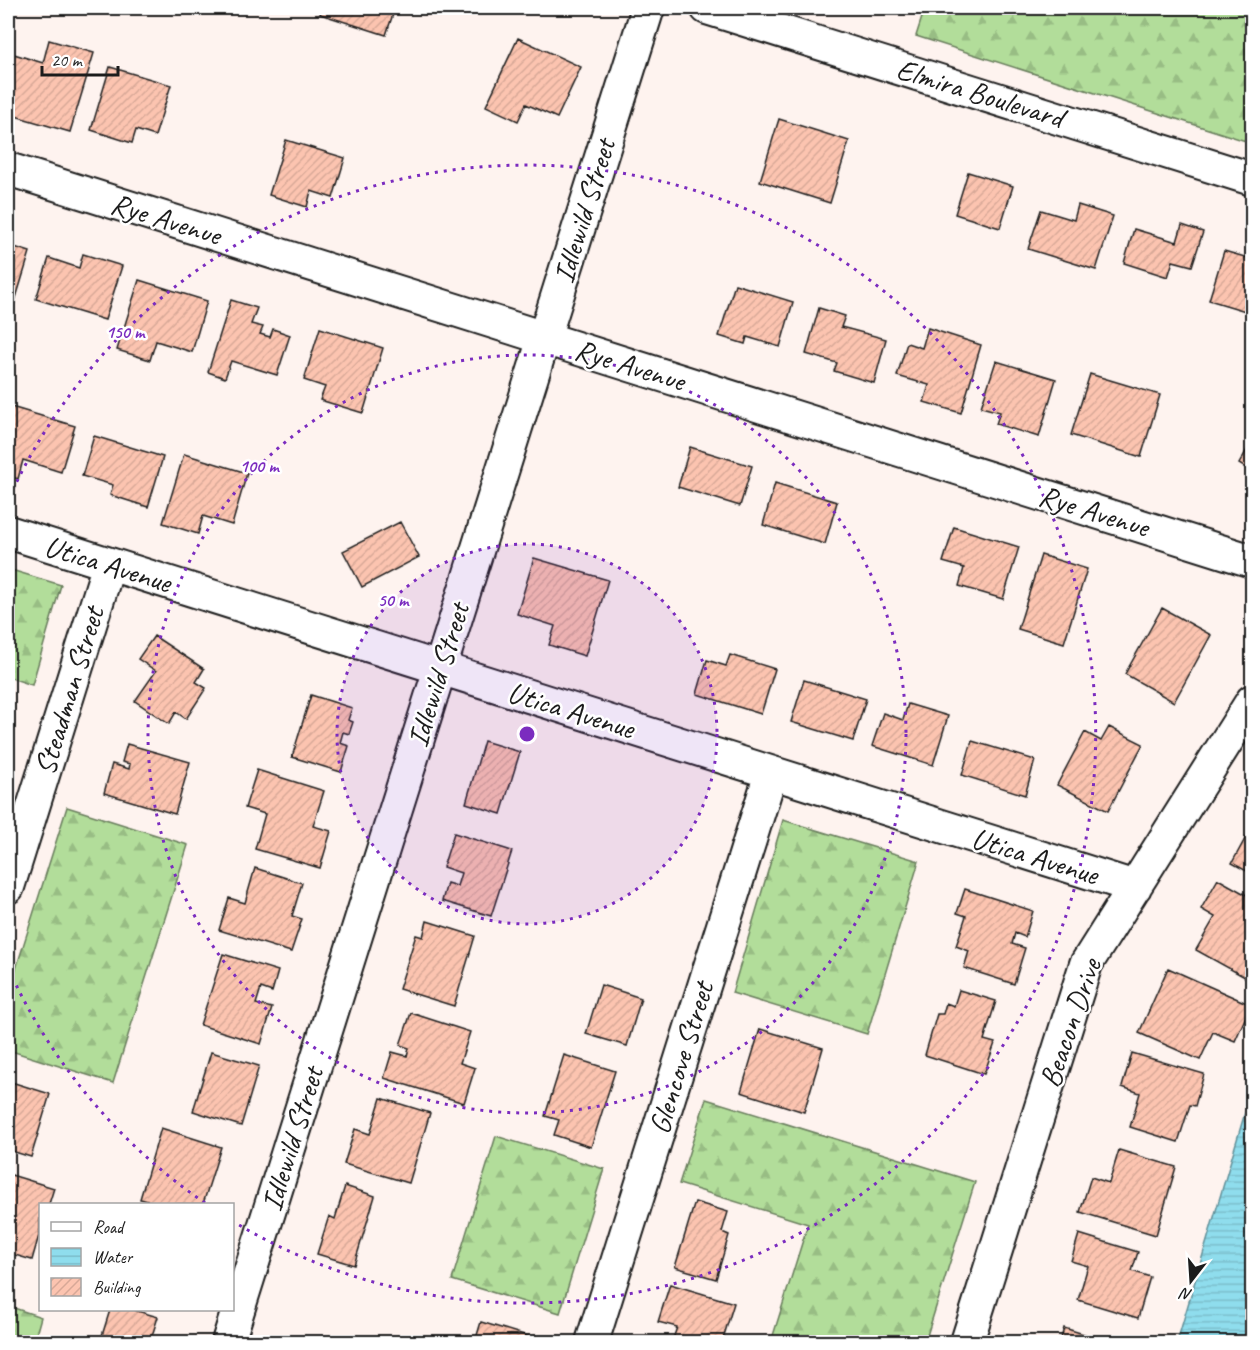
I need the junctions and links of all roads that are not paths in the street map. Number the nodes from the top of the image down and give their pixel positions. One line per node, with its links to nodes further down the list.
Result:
1 (648, 8): 5 (street, Idlewild Street)
2 (707, 8): 4 (street, Elmira Boulevard)
3 (8, 169): 5 (street, Rye Avenue)
4 (1252, 179)
5 (544, 338): 7 (street, Rye Avenue); 9 (street, Idlewild Street)
6 (8, 532): 8 (street, Utica Avenue)
7 (1252, 561)
8 (109, 564): 9 (street, Utica Avenue); 12 (street, Steadman Street)
9 (440, 669): 11 (street, Utica Avenue); 14 (street, Idlewild Street)
10 (1252, 701): 13 (street, Beacon Drive)
11 (771, 773): 13 (street, Utica Avenue); 15 (street, Glencove Street)
12 (8, 887)
13 (1135, 887): 16 (street, Beacon Drive)
14 (228, 1342)
15 (592, 1342)
16 (967, 1342)

